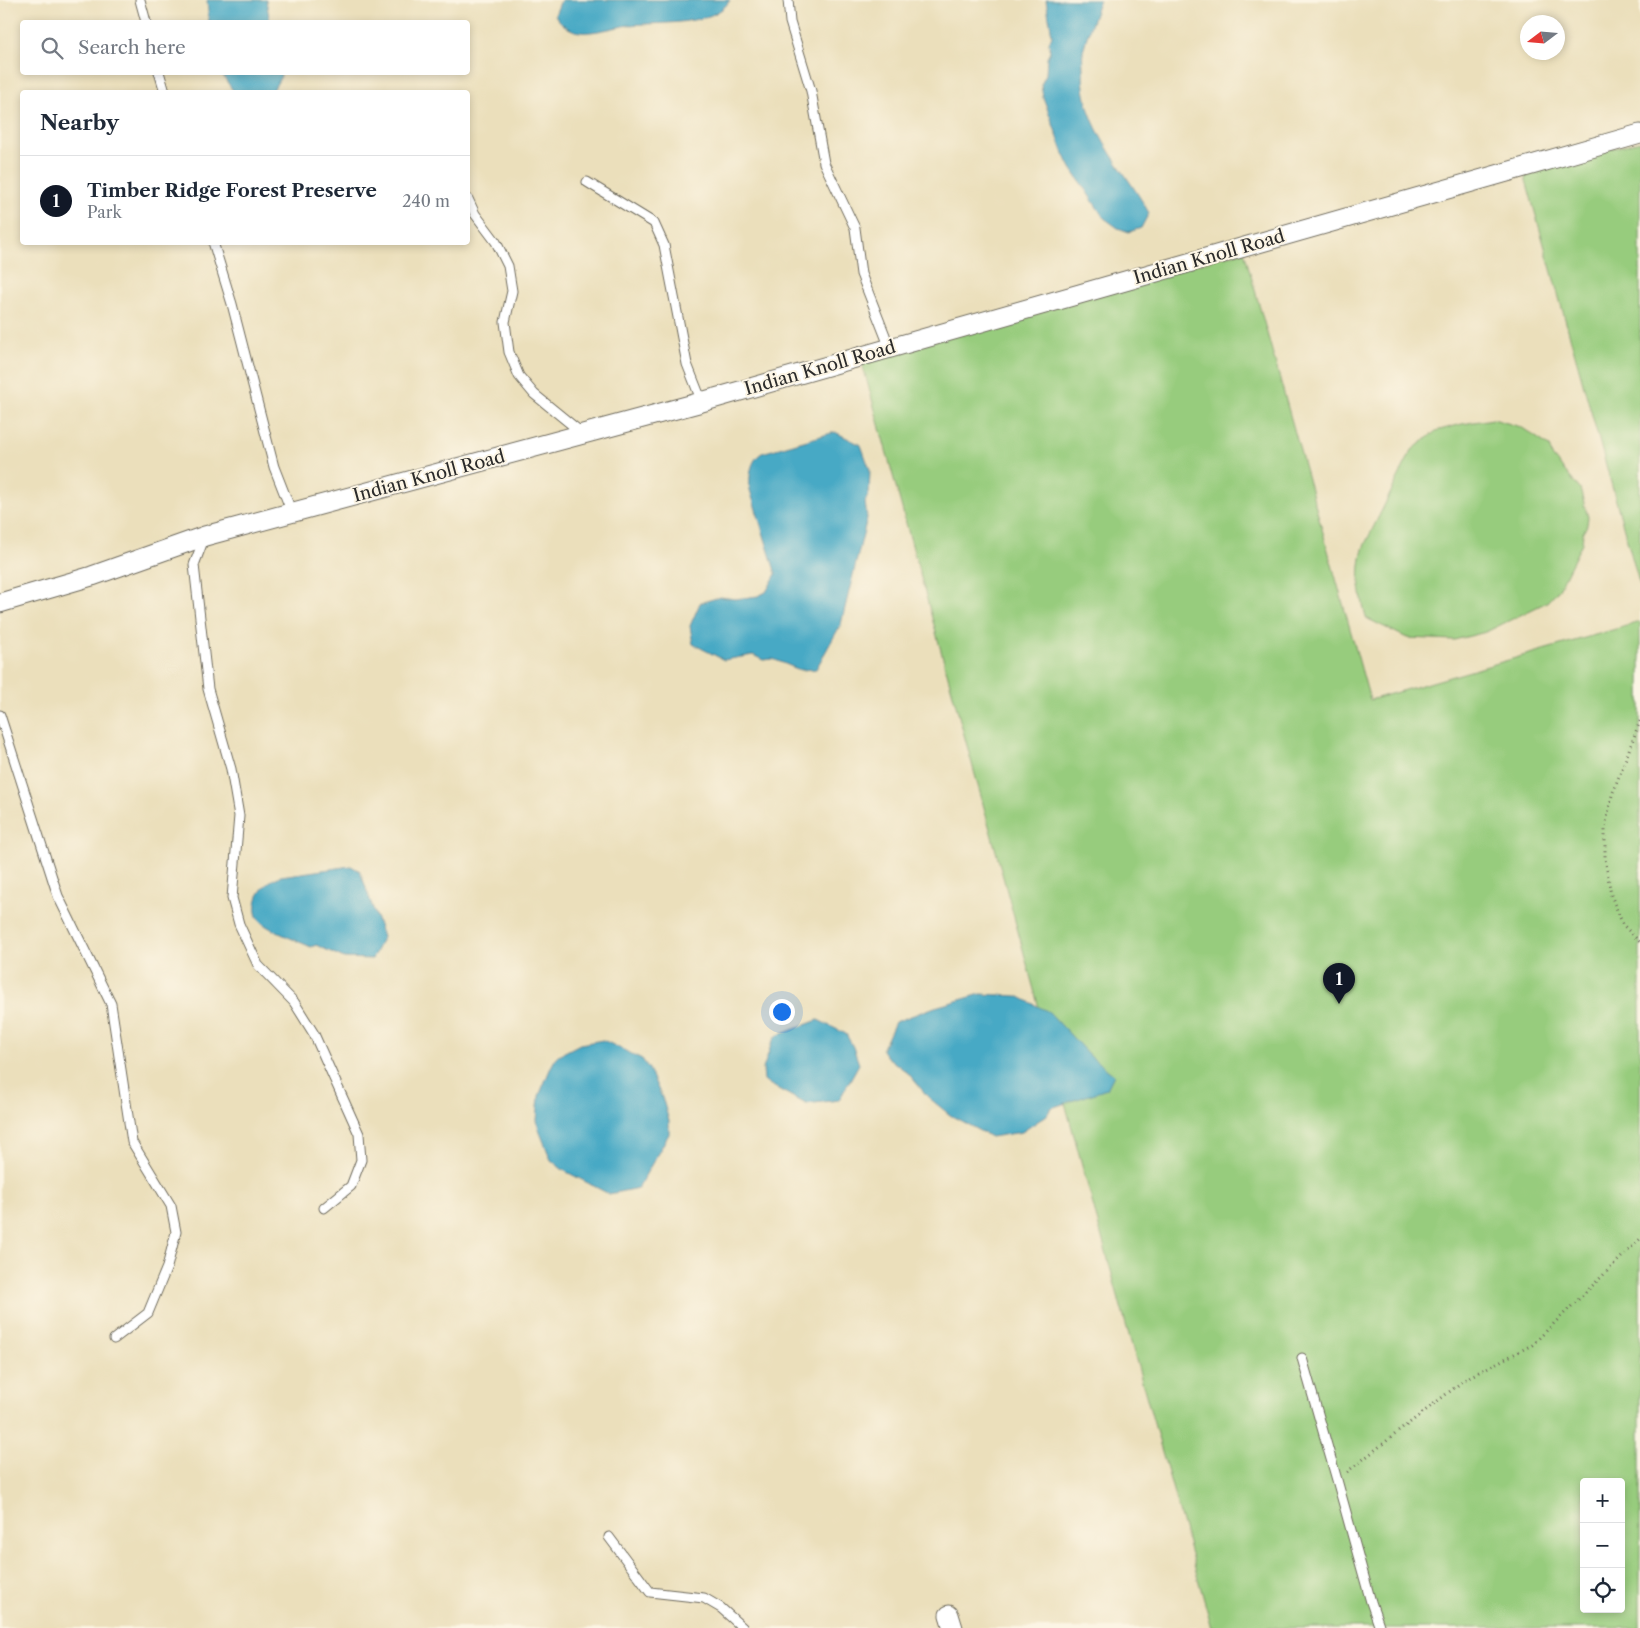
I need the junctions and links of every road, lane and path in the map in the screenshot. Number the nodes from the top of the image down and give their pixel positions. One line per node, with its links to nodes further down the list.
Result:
1 (140, 0): 3 (lane)
2 (788, 0): 10 (lane)
3 (145, 20)
4 (160, 75): 5 (lane)
5 (164, 90)
6 (1640, 134): 10 (street, Indian Knoll Road)
7 (587, 182): 11 (lane)
8 (470, 203): 12 (lane)
9 (214, 245): 13 (lane)
10 (890, 348): 11 (street, Indian Knoll Road)
11 (702, 402): 12 (street, Indian Knoll Road)
12 (583, 434): 13 (street, Indian Knoll Road)
13 (292, 514): 14 (street, Indian Knoll Road)
14 (205, 536): 15 (street, Indian Knoll Road); 19 (lane)
15 (0, 603)
16 (0, 716): 21 (lane)
17 (1640, 721): 18 (path)
18 (1640, 942)
19 (324, 1208)
20 (1640, 1239): 23 (path)
21 (114, 1339)
22 (1302, 1358): 23 (lane)
23 (1338, 1480): 26 (lane)
24 (609, 1537): 25 (lane)
25 (743, 1628)
26 (1380, 1628)

